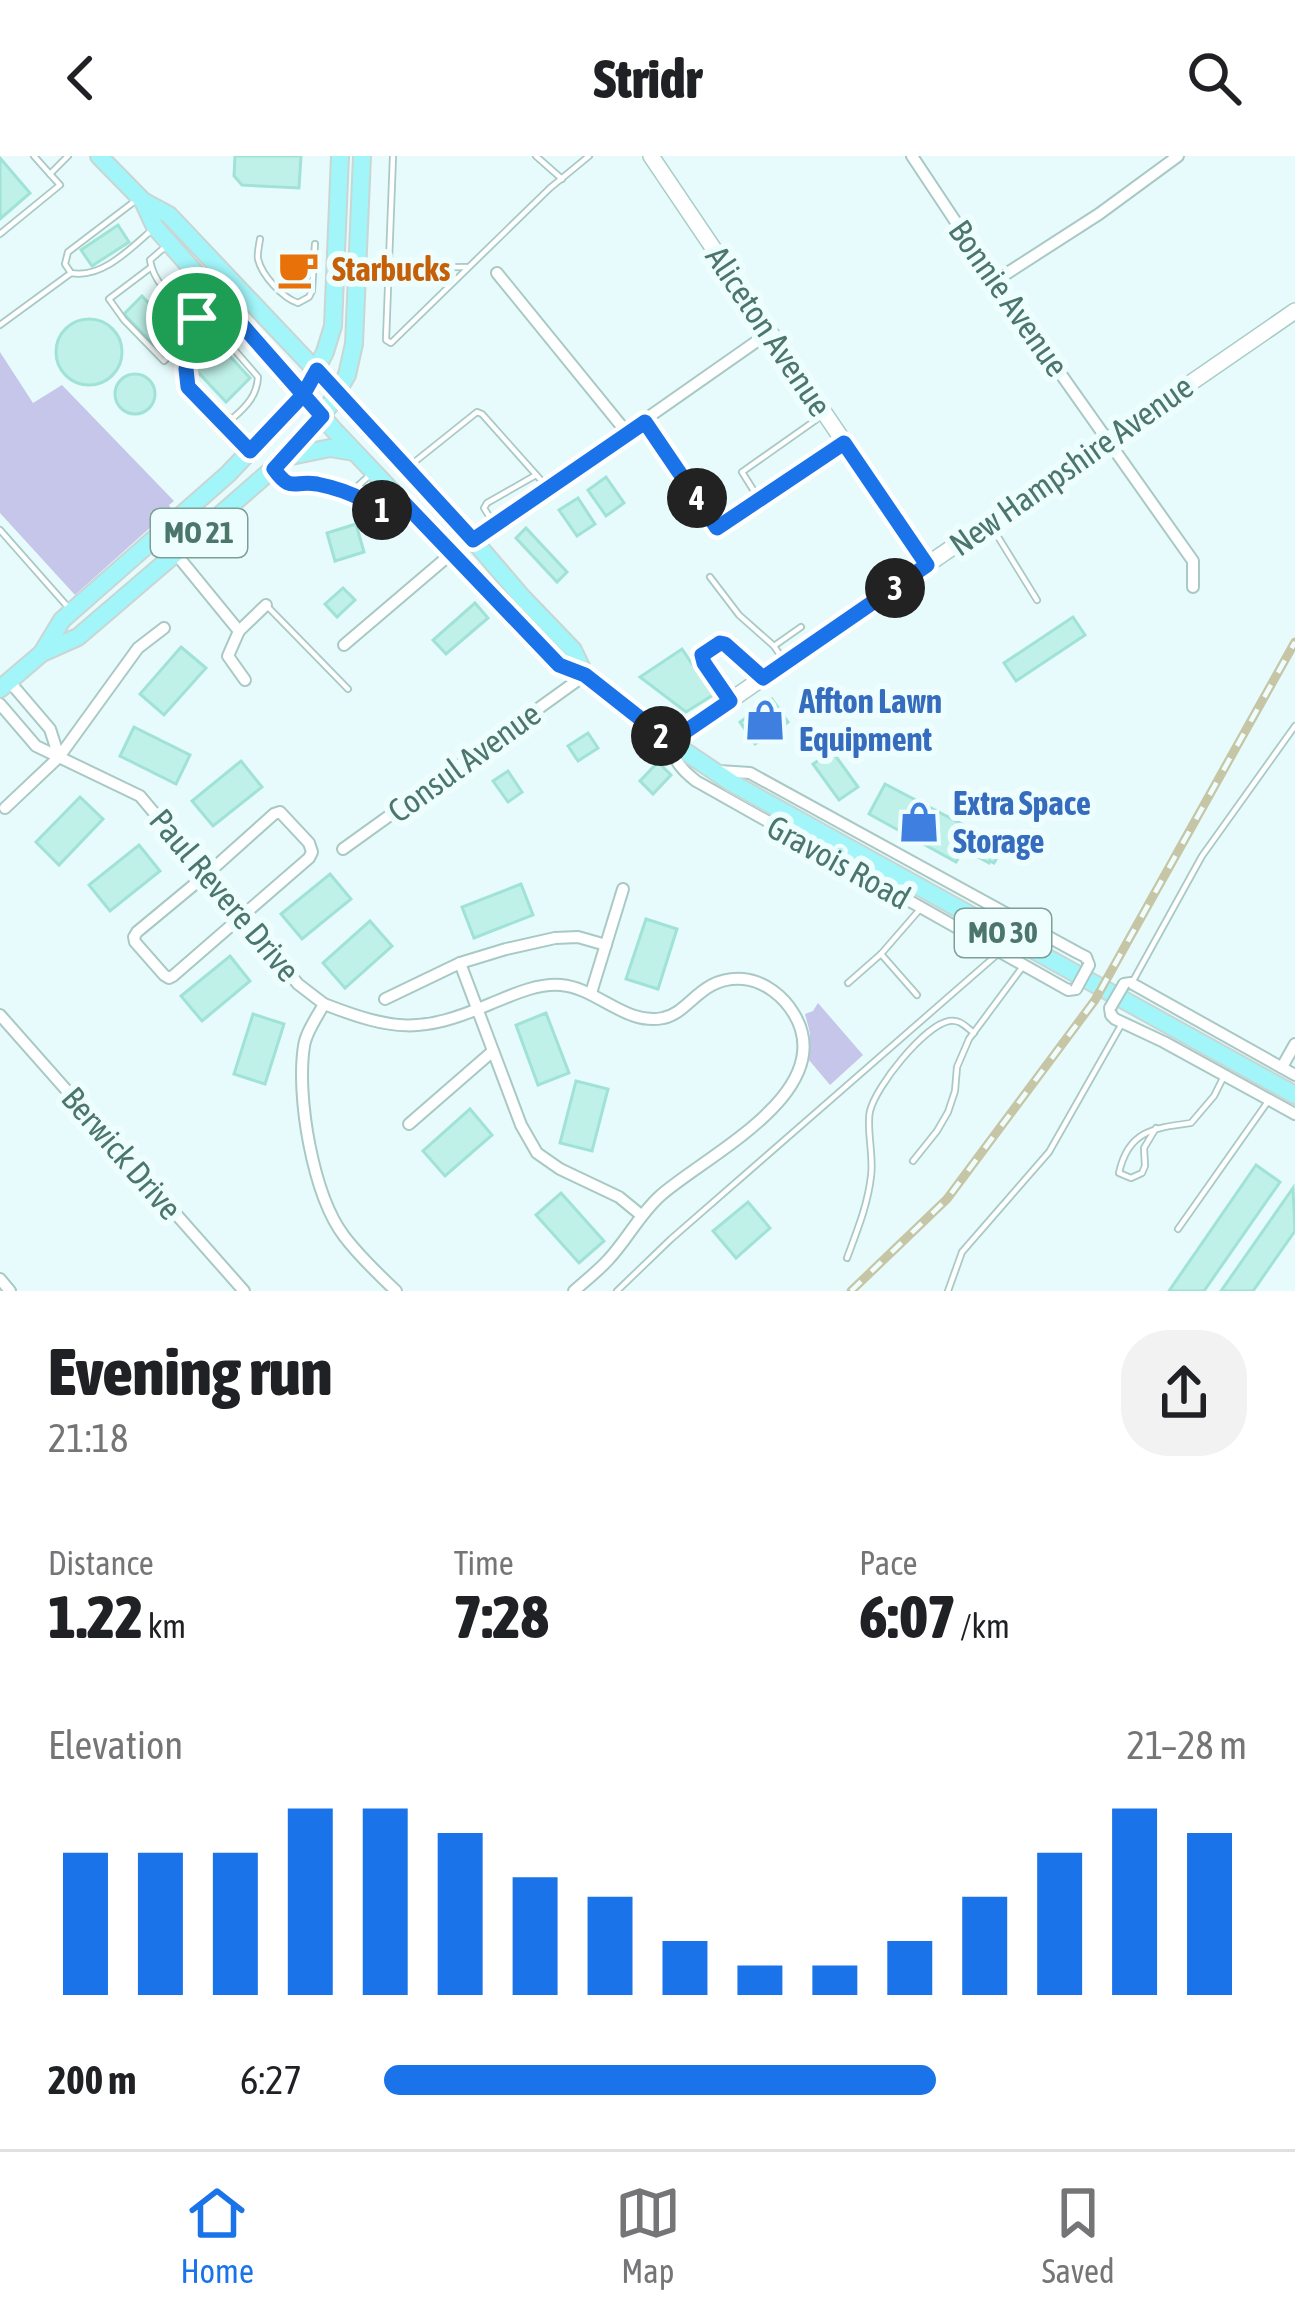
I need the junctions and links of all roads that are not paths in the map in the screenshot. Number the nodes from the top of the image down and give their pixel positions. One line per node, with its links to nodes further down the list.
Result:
1 (34, 156): 12 (lane)
2 (68, 156): 12 (lane)
3 (99, 156): 14 (main road, Gravois Road / MO 30)
4 (340, 156): 37 (main road)
5 (362, 156): 26 (main road)
6 (393, 156): 22 (lane)
7 (536, 156): 13 (lane)
8 (589, 156): 13 (lane)
9 (651, 156): 33 (street, Aliceton Avenue)
10 (912, 156): 27 (street, Bonnie Avenue)
11 (1178, 156): 27 (street)
12 (50, 174): 16 (lane)
13 (562, 178): 20 (lane)
14 (141, 199): 15 (main road, Gravois Road / MO 30); 23 (lane); 37 (main road, Gravois Road / MO 30)
15 (155, 227): 18 (main road, Gravois Road / MO 30); 23 (lane)
16 (0, 234)
17 (260, 239): 19 (lane)
18 (170, 243): 21 (lane); 28 (main road, Gravois Road / MO 30)
19 (315, 244)
20 (470, 267): 22 (lane); 25 (lane)
21 (150, 268): 30 (lane); 34 (lane)
22 (389, 268): 25 (lane)
23 (70, 273): 32 (lane)
24 (497, 273): 44 (street)
25 (388, 278): 26 (lane)
26 (358, 280): 38 (main road)
27 (995, 281): 45 (street, Bonnie Avenue)
28 (221, 301): 30 (lane); 31 (main road, Gravois Road / MO 30)
29 (1295, 311): 45 (street, New Hampshire Avenue)
30 (197, 318): 34 (lane)
31 (238, 321): 35 (lane); 39 (main road, Gravois Road / MO 30)
32 (0, 325)
33 (770, 332): 40 (street, Aliceton Avenue); 43 (street)
34 (194, 333): 36 (lane)
35 (223, 336): 36 (lane); 41 (lane)
36 (193, 347): 41 (lane)
37 (317, 370): 38 (main road, Gravois Road / MO 30); 39 (main road, MO 21)
38 (338, 392): 42 (main road, MO 21); 50 (main road, Gravois Road / MO 30)
39 (303, 395): 42 (main road, Gravois Road / MO 30); 47 (main road, MO 21)
40 (825, 414): 46 (street, Aliceton Avenue); 55 (lane)
41 (219, 416): 47 (lane)
42 (322, 416): 48 (main road, Gravois Road / MO 30); 49 (main road, MO 21)
43 (645, 422): 44 (street); 55 (lane)
44 (628, 434): 53 (street)
45 (1108, 440): 57 (street, New Hampshire Avenue); 65 (street, Bonnie Avenue)
46 (844, 443): 55 (lane); 63 (street, Aliceton Avenue)
47 (250, 451): 68 (main road, MO 21)
48 (355, 452): 49 (main road); 51 (main road, Gravois Road / MO 30)
49 (279, 464): 54 (lane); 62 (main road, MO 21)
50 (408, 467): 52 (lane); 60 (main road, Gravois Road / MO 30)
51 (374, 471): 54 (lane); 56 (main road, Gravois Road / MO 30)
52 (536, 475): 53 (lane); 58 (lane)
53 (547, 487): 58 (street)
54 (349, 494): 56 (lane)
55 (760, 500)
56 (404, 503): 61 (main road, Gravois Road / MO 30)
57 (989, 522): 63 (street, New Hampshire Avenue); 66 (lane)
58 (494, 524): 60 (street)
59 (0, 530): 68 (lane)
60 (473, 540): 76 (main road, Gravois Road / MO 30)
61 (452, 553): 72 (street); 76 (main road, Gravois Road / MO 30)
62 (176, 554): 71 (street); 74 (main road, MO 21)
63 (927, 565): 75 (street, New Hampshire Avenue)
64 (710, 577): 73 (lane)
65 (1193, 587)
66 (1037, 599)
67 (266, 604): 71 (street); 80 (lane)
68 (72, 612): 74 (main road, MO 21)
69 (801, 627): 73 (lane)
70 (164, 628): 85 (street)
71 (239, 631): 78 (street)
72 (344, 645)
73 (774, 646): 75 (lane)
74 (42, 653): 79 (main road, MO 21)
75 (785, 663): 77 (street, New Hampshire Avenue)
76 (585, 675): 84 (main road, Gravois Road / MO 30); 88 (street, Consul Avenue)
77 (763, 678): 81 (street, New Hampshire Avenue); 81 (lane)
78 (245, 680)
79 (4, 685): 85 (street)
80 (348, 689)
81 (730, 701): 84 (street, New Hampshire Avenue)
82 (0, 704): 85 (street, Paul Revere Drive)
83 (1295, 726): 99 (lane)
84 (670, 742): 86 (main road, Gravois Road / MO 30); 91 (street, Gravois Road)
85 (59, 758): 87 (street); 89 (street, Paul Revere Drive)
86 (712, 770): 97 (street, Gravois Road, bridge); 113 (main road, Gravois Road / MO 30)
87 (5, 808)
88 (343, 849)
89 (207, 874): 92 (street, Paul Revere Drive); 92 (street); 92 (street)
90 (623, 889): 93 (street)
91 (921, 908): 94 (street, Gravois Road); 95 (lane)
92 (240, 917): 103 (street, Paul Revere Drive)
93 (606, 945): 96 (street); 100 (street)
94 (1000, 952): 97 (street, Gravois Road); 127 (lane)
95 (880, 954): 98 (lane); 101 (lane)
96 (460, 963): 102 (street); 104 (street)
97 (1024, 965): 107 (lane)
98 (848, 983)
99 (1127, 984): 106 (street, bridge); 110 (street)
100 (591, 993): 104 (street, Paul Revere Drive); 119 (street, Paul Revere Drive)
101 (917, 995)
102 (385, 999)
103 (324, 1004): 104 (street, Paul Revere Drive); 125 (street, Paul Revere Drive)
104 (478, 1010): 109 (street)
105 (0, 1015): 124 (street, Berwick Drive)
106 (1122, 1022): 112 (street); 128 (lane)
107 (974, 1033): 118 (lane); 121 (lane)
108 (1295, 1044): 110 (street)
109 (493, 1051): 116 (street); 119 (street)
110 (1282, 1067): 111 (street)
111 (1295, 1075)
112 (1224, 1076): 114 (street); 117 (lane)
113 (1295, 1095)
114 (1269, 1100): 115 (street); 120 (lane)
115 (1295, 1114)
116 (409, 1124)
117 (1156, 1128): 117 (lane)
118 (913, 1161)
119 (640, 1215): 126 (street, Paul Revere Drive)
120 (1178, 1229)
121 (848, 1258)
122 (0, 1279): 123 (street)
123 (10, 1291)
124 (244, 1291)
125 (396, 1291)
126 (574, 1291)
127 (617, 1291)
128 (948, 1291)

